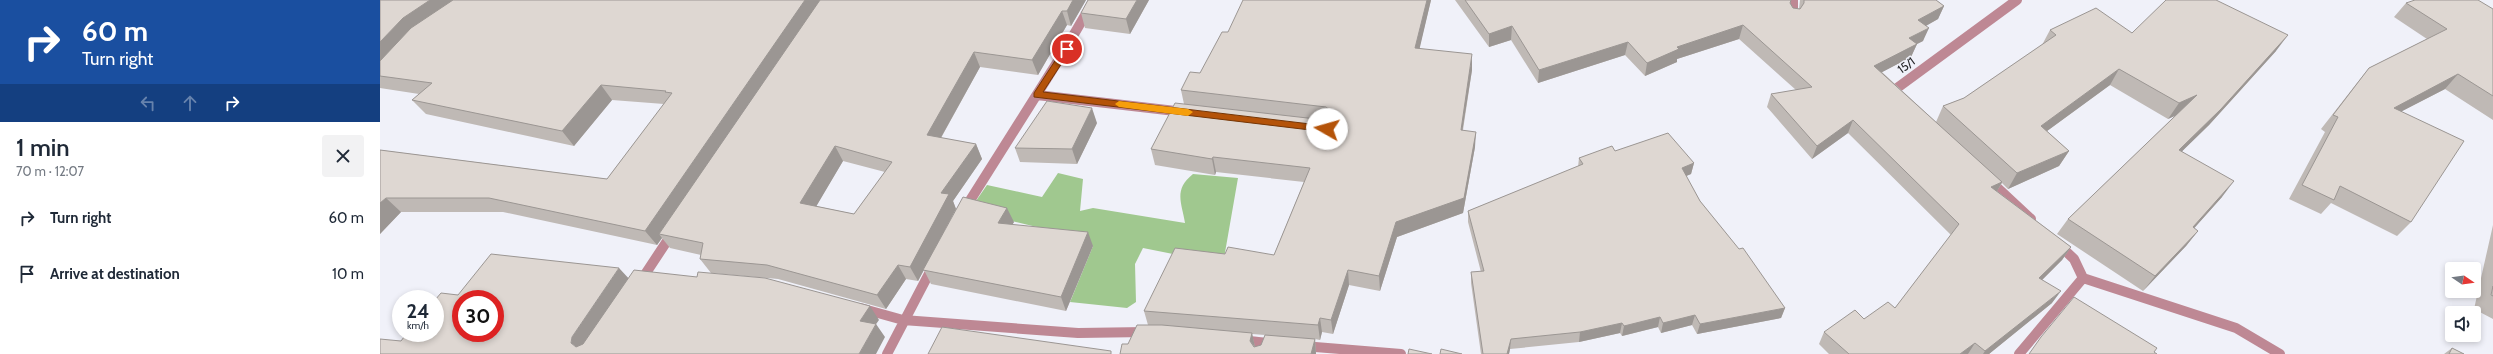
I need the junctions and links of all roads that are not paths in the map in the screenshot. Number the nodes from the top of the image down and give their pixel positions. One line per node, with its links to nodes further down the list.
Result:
1 (1094, 0): 5 (street)
2 (1793, 0): 4 (street)
3 (2017, 0): 6 (street, 15/1)
4 (1793, 16)
5 (1037, 95): 7 (street); 9 (street)
6 (1905, 101)
7 (1194, 113)
8 (1984, 175): 11 (street)
9 (959, 219)
10 (680, 221): 14 (street)
11 (2041, 228)
12 (2052, 238): 16 (street)
13 (939, 254): 19 (street)
14 (646, 273): 15 (street); 17 (street)
15 (661, 274)
16 (2083, 278): 26 (street); 27 (street)
17 (633, 292)
18 (851, 305): 19 (street)
19 (903, 320): 20 (street); 23 (street)
20 (1159, 332)
21 (1233, 339): 22 (street)
22 (1263, 342): 24 (street); 25 (street)
23 (886, 354)
24 (1259, 354)
25 (1401, 354)
26 (2019, 354)
27 (2280, 354)

